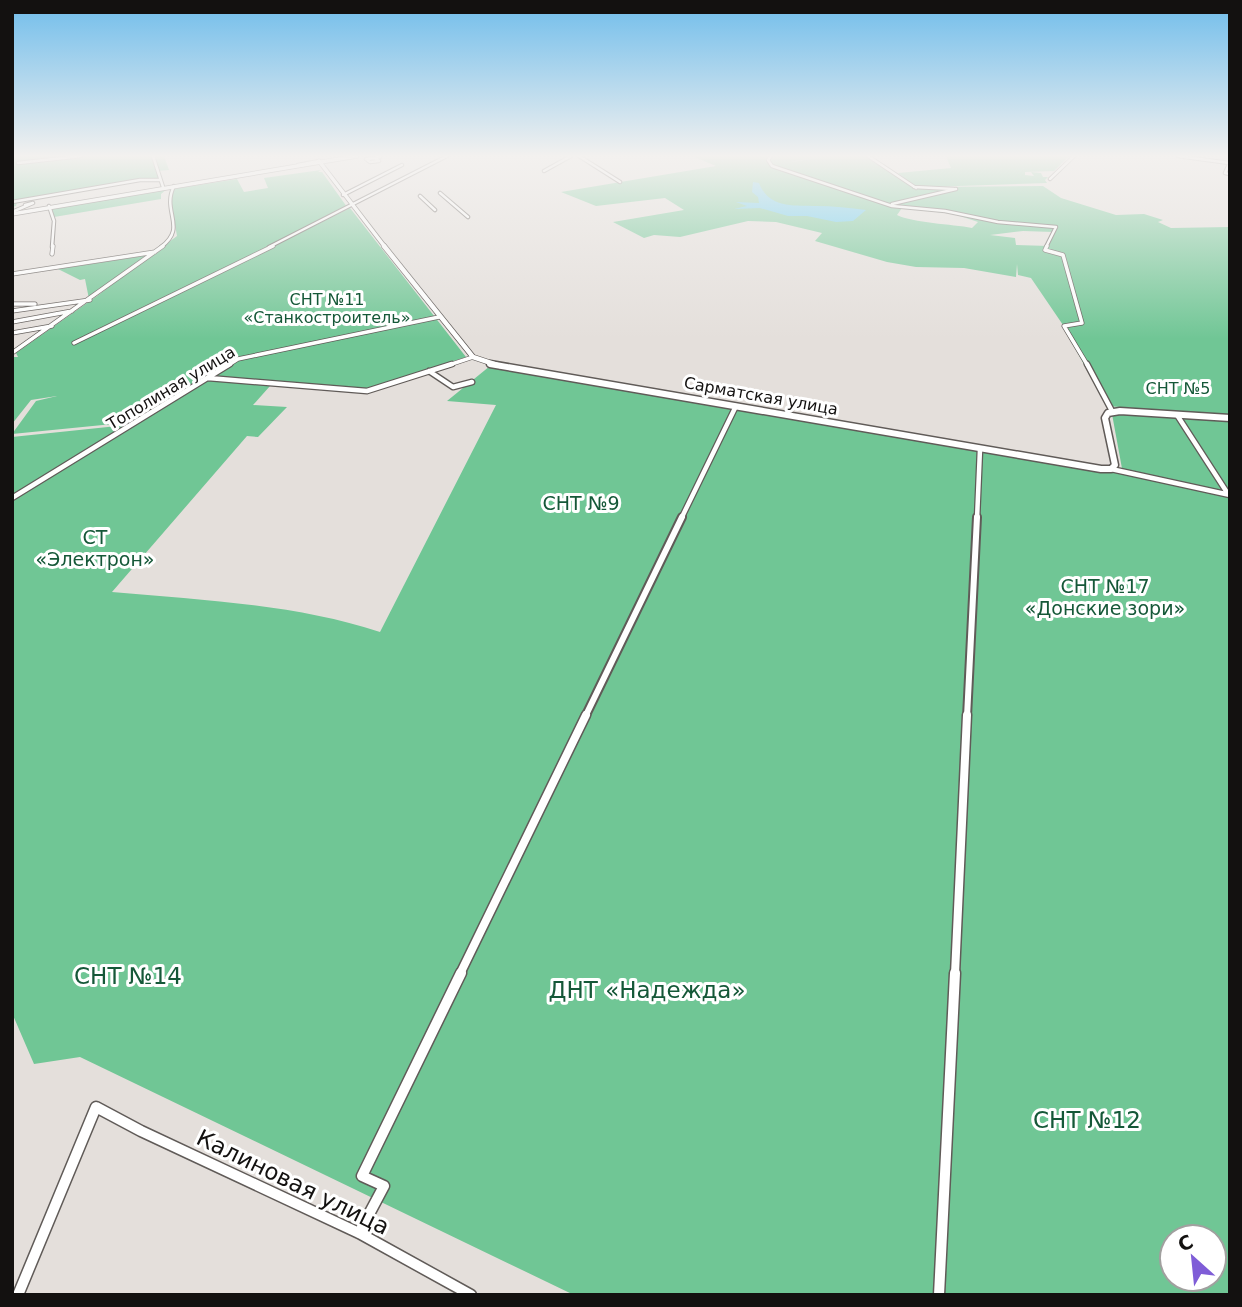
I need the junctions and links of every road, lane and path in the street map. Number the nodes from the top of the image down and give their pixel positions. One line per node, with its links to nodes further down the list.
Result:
1 (53, 217): 7 (street)
2 (171, 217): 6 (street)
3 (330, 217): 18 (street)
4 (361, 217): 20 (main road)
5 (974, 217): 25 (street)
6 (155, 252): 8 (street); 9 (street)
7 (52, 254)
8 (12, 274)
9 (90, 300): 11 (street); 13 (street)
10 (12, 304): 11 (street)
11 (41, 306): 12 (street)
12 (12, 311)
13 (75, 311): 15 (street); 16 (street)
14 (439, 317): 22 (street, Тополиная улица)
15 (12, 321)
16 (54, 326): 17 (street); 19 (street)
17 (12, 333)
18 (74, 343)
19 (12, 353)
20 (473, 357): 21 (street); 24 (main road, Сарматская улица)
21 (429, 371): 22 (street); 23 (street)
22 (206, 378): 32 (street, Тополиная улица)
23 (472, 382)
24 (736, 406): 29 (main road, Сарматская улица); 33 (street)
25 (1112, 411): 26 (main road); 30 (main road)
26 (1177, 415): 27 (main road); 31 (street)
27 (1227, 418): 28 (street)
28 (1230, 425)
29 (980, 449): 30 (main road, Сарматская улица); 36 (street)
30 (1111, 469): 31 (street)
31 (1229, 495)
32 (12, 498)
33 (359, 1233): 34 (street, Калиновая улица); 35 (street, Калиновая улица)
34 (18, 1295)
35 (471, 1295)
36 (939, 1295)

